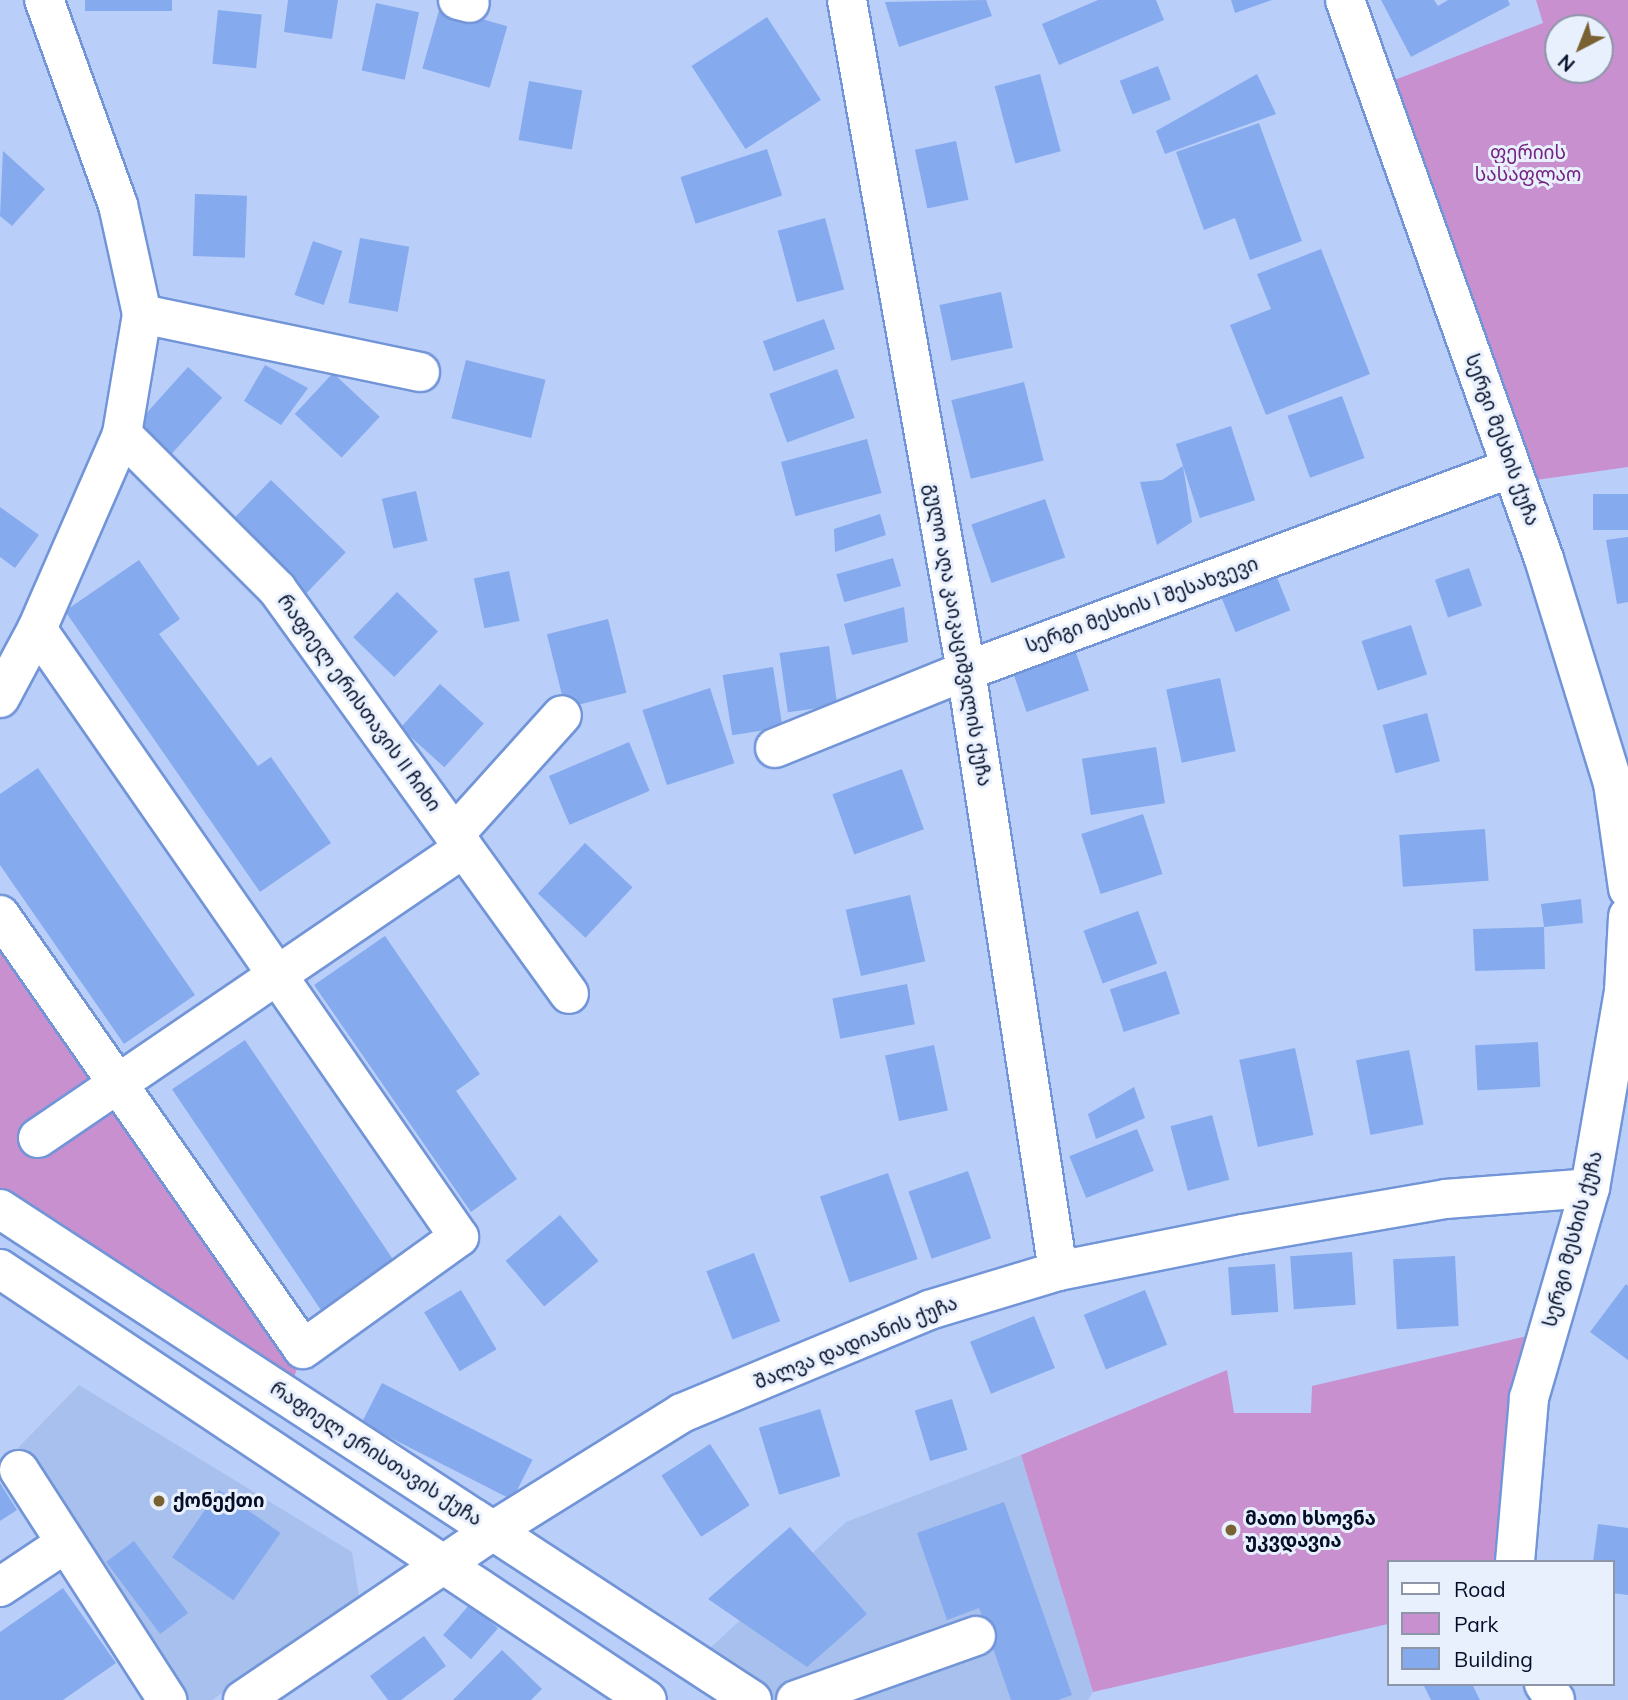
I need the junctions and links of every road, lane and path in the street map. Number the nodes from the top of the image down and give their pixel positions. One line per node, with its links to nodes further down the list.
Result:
1 (44, 0): 4 (street)
2 (848, 0): 9 (street, გულო აღა კაიკაციშვილის ქუჩა)
3 (1345, 0): 7 (street, სერგი მესხის ქუჩა)
4 (142, 313): 5 (street); 6 (street)
5 (420, 372)
6 (122, 434): 8 (street); 14 (street, რაფიელ ერისთავის II ჩიხი)
7 (1511, 468): 9 (street, სერგი მესხის I შესახვევი); 13 (street, სერგი მესხის ქუჩა)
8 (37, 629): 10 (street); 19 (street)
9 (966, 671): 12 (street, სერგი მესხის I შესახვევი); 26 (street, გულო აღა კაიკაციშვილის ქუჩა)
10 (0, 698)
11 (562, 715): 14 (street)
12 (775, 748)
13 (1621, 783): 15 (street, სერგი მესხის ქუჩა)
14 (459, 841): 19 (street); 20 (street, რაფიელ ერისთავის II ჩიხი)
15 (1628, 888)
16 (0, 915): 21 (street)
17 (1628, 916): 18 (street, სერგი მესხის ქუჩა)
18 (1628, 929): 23 (street, სერგი მესხის ქუჩა)
19 (276, 973): 21 (street); 21 (street)
20 (569, 994)
21 (117, 1083): 22 (street)
22 (38, 1138)
23 (1590, 1188): 26 (street, შალვა დადიანის ქუჩა); 30 (street, სერგი მესხის ქუჩა)
24 (0, 1209): 28 (street, რაფიელ ერისთავის ქუჩა)
25 (0, 1269): 31 (street)
26 (1058, 1271): 28 (street, შალვა დადიანის ქუჩა)
27 (19, 1470): 29 (street)
28 (495, 1530): 31 (street, შალვა დადიანის ქუჩა); 37 (street, რაფიელ ერისთავის ქუჩა)
29 (66, 1543): 32 (street); 34 (street)
30 (1515, 1560)
31 (445, 1567): 35 (street, შალვა დადიანის ქუჩა); 36 (street)
32 (0, 1587)
33 (976, 1636): 38 (street)
34 (167, 1700)
35 (243, 1700)
36 (647, 1700)
37 (752, 1700)
38 (796, 1700)

